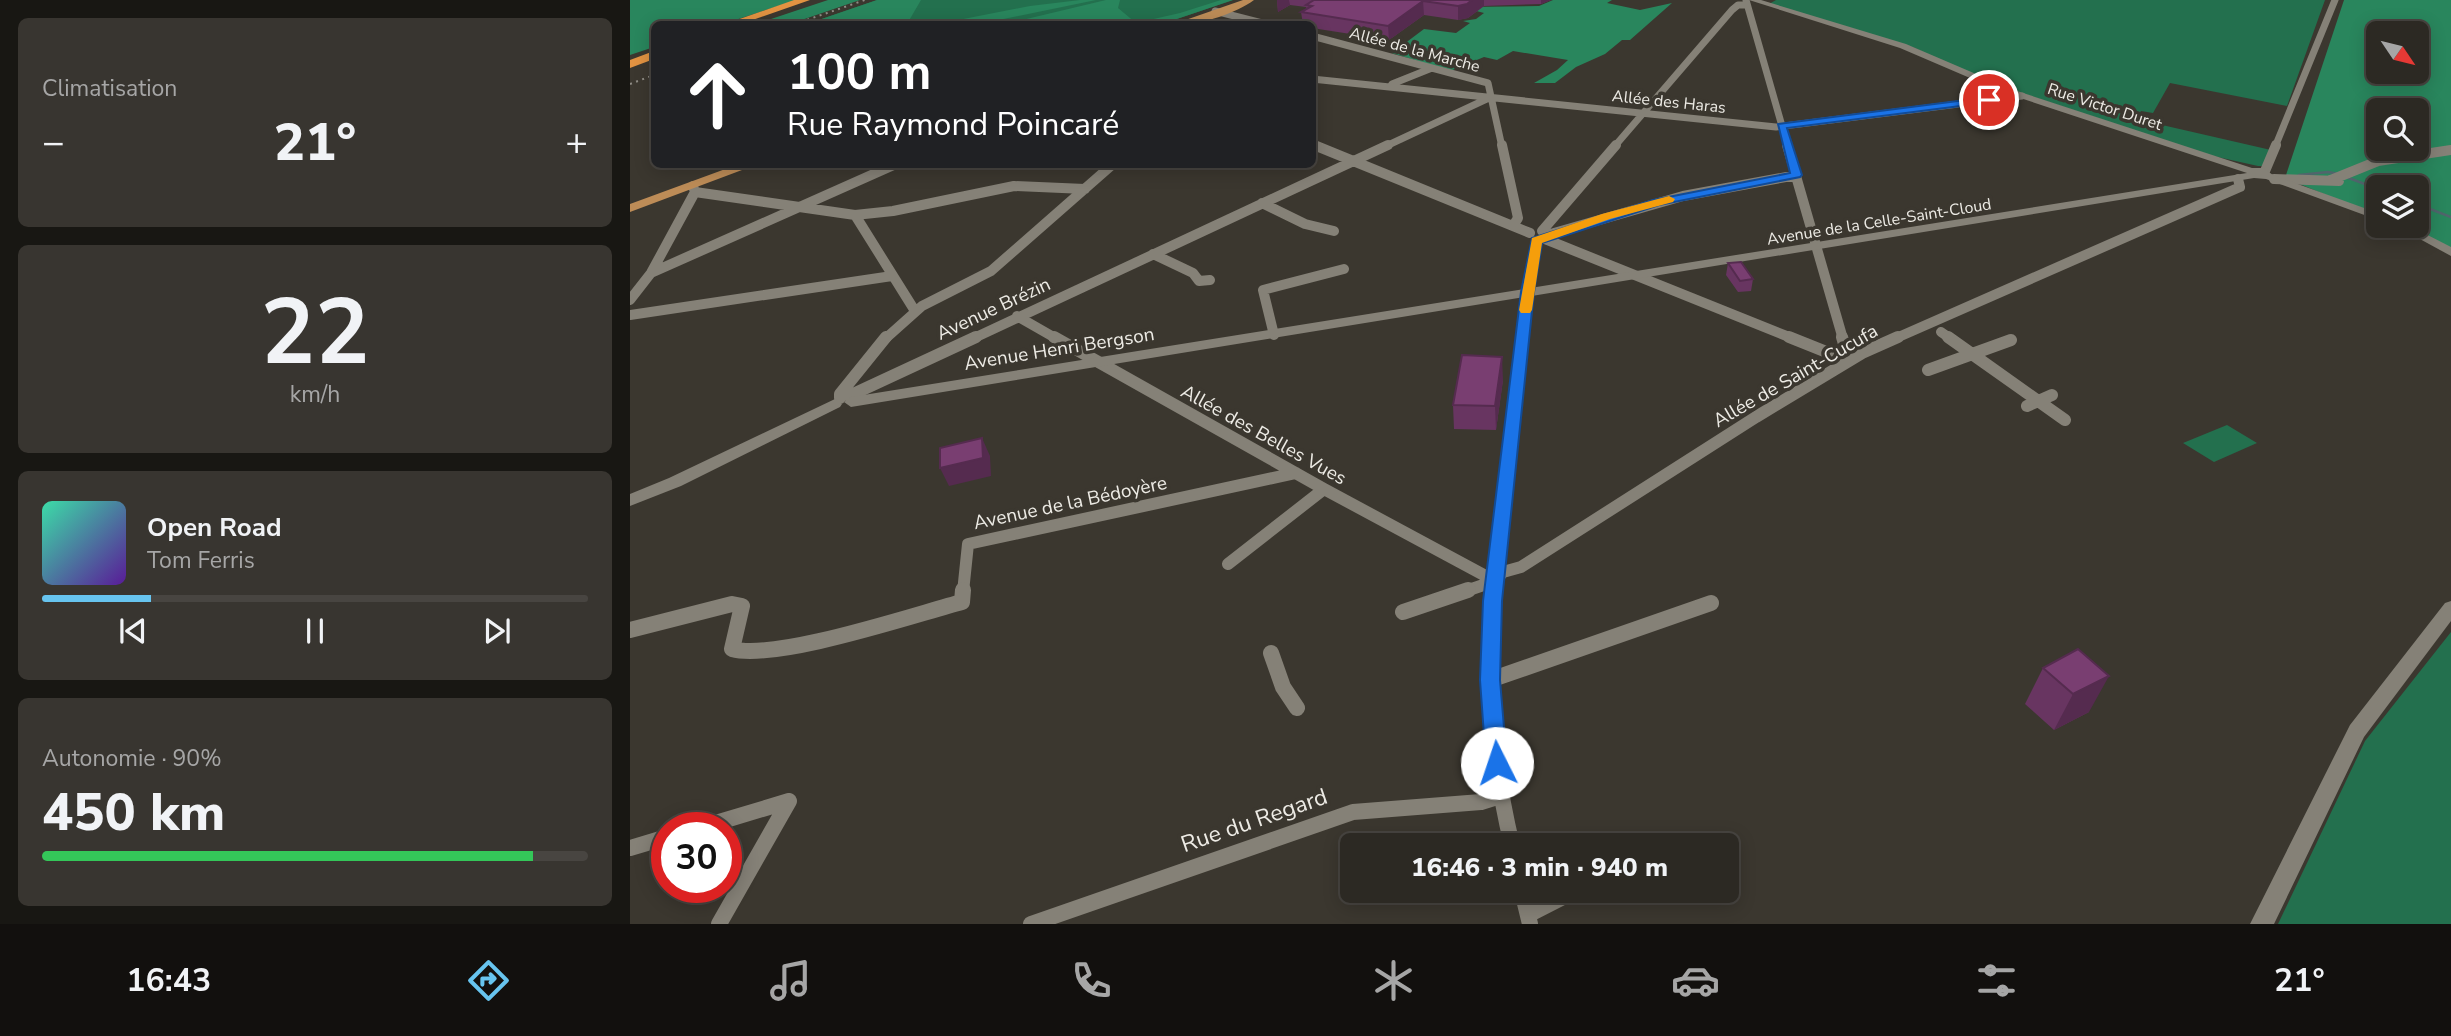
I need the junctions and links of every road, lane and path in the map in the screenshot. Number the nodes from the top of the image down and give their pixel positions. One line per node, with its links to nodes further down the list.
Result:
1 (805, 0): 8 (highway)
2 (819, 0): 9 (highway)
3 (1240, 0): 7 (main road)
4 (1250, 0): 7 (main road)
5 (2335, 0): 28 (street)
6 (1748, 2): 18 (street, Rue Victor Duret); 20 (street); 21 (street)
7 (1219, 12): 10 (main road); 11 (street)
8 (740, 21)
9 (755, 21)
10 (1188, 21)
11 (1254, 21)
12 (1316, 37): 15 (street, Allée de la Marche)
13 (651, 54): 14 (highway)
14 (630, 61)
15 (1432, 68): 17 (street); 19 (street, Allée de la Marche)
16 (1316, 79): 17 (street, Allée des Haras)
17 (1389, 86): 19 (street, Allée des Haras)
18 (2022, 96): 21 (street, Allée des Haras); 28 (street, Rue Victor Duret)
19 (1491, 97): 20 (street, Allée des Haras); 24 (street, Avenue Brézin); 41 (street, Allée de la Marche)
20 (1644, 113): 21 (street, Allée des Haras); 43 (street)
21 (1782, 126): 29 (street)
22 (1316, 146): 24 (street)
23 (2451, 150): 31 (street)
24 (1353, 161): 36 (street, Avenue Brézin); 41 (street)
25 (743, 168): 33 (main road)
26 (886, 168): 35 (street)
27 (1108, 168): 34 (street)
28 (2262, 174): 30 (street, Avenue de la Celle-Saint-Cloud); 31 (street); 39 (street, Rue Victor Duret)
29 (1797, 175): 43 (street); 45 (street)
30 (2238, 179): 45 (street, Avenue de la Celle-Saint-Cloud); 63 (street, Allée de Saint-Cucufa)
31 (2331, 180): 32 (street)
32 (2343, 181)
33 (694, 189): 37 (street); 38 (main road); 49 (street)
34 (1084, 189): 40 (street); 56 (street)
35 (837, 190): 37 (street); 40 (street)
36 (1262, 203): 42 (street); 47 (street, Avenue Brézin)
37 (800, 207): 40 (street); 49 (street)
38 (630, 208)
39 (2366, 213)
40 (852, 214): 51 (street)
41 (1513, 226): 43 (street)
42 (1334, 231)
43 (1540, 236): 50 (street); 53 (street)
44 (2425, 238): 46 (street)
45 (1816, 247): 50 (street, Avenue de la Celle-Saint-Cloud); 63 (street)
46 (2451, 252)
47 (1153, 254): 52 (street); 58 (street, Avenue Brézin)
48 (1344, 269): 60 (street)
49 (651, 272): 55 (street)
50 (1635, 275): 53 (street, Avenue de la Celle-Saint-Cloud); 63 (street)
51 (892, 276): 56 (street); 57 (street)
52 (1210, 280)
53 (1528, 292): 54 (street, Avenue de la Celle-Saint-Cloud); 74 (street)
54 (1508, 295): 60 (street, Avenue Henri Bergson)
55 (630, 300)
56 (915, 311): 67 (street)
57 (630, 315)
58 (1017, 316): 64 (street, Allée des Belles Vues); 67 (street, Avenue Brézin)
59 (1941, 332): 62 (street)
60 (1274, 335): 64 (street, Avenue Henri Bergson)
61 (2011, 340): 62 (street)
62 (1972, 354): 65 (street); 68 (street)
63 (1849, 361): 74 (street, Allée de Saint-Cucufa)
64 (1097, 363): 67 (street, Avenue Henri Bergson); 70 (street, Allée des Belles Vues)
65 (1928, 370)
66 (2052, 396): 68 (street)
67 (844, 400): 72 (street, Avenue Henri Bergson)
68 (2032, 403): 69 (street)
69 (2065, 419)
70 (1296, 473): 71 (street, Allée des Belles Vues); 78 (street, Avenue de la Bédoyère)
71 (1324, 489): 73 (street); 74 (street, Allée des Belles Vues)
72 (630, 500)
73 (1228, 564)
74 (1495, 581): 77 (street); 80 (street)
75 (1711, 603): 80 (street)
76 (2451, 608): 92 (street)
77 (1403, 612)
78 (630, 630)
79 (1271, 653): 81 (street)
80 (1490, 680): 82 (street)
81 (1297, 708)
82 (1500, 796): 85 (street); 91 (street, Rue du Regard)
83 (789, 801): 84 (street); 90 (street)
84 (742, 815)
85 (1509, 833)
86 (651, 842): 87 (street)
87 (630, 848)
88 (1556, 903): 89 (street)
89 (1529, 920)
90 (719, 924)
91 (1031, 924)
92 (2262, 924)

